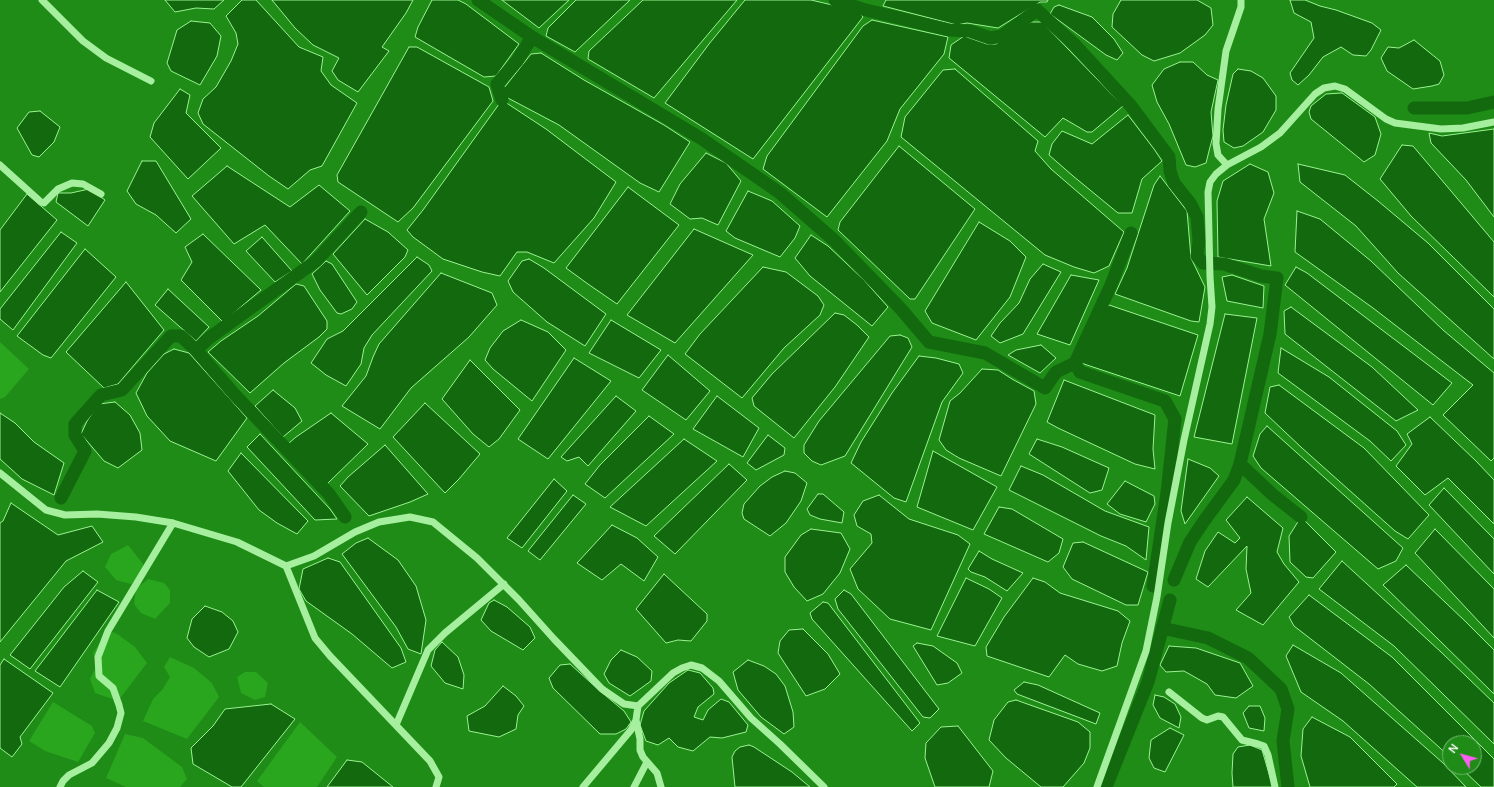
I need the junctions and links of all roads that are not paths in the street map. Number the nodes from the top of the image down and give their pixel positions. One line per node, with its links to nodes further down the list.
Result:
1 (42, 0): 3 (street)
2 (1241, 0): 6 (street)
3 (151, 82)
4 (1494, 122): 6 (street)
5 (0, 165): 7 (street)
6 (1227, 165): 23 (street)
7 (101, 194)
8 (0, 473): 9 (street)
9 (173, 523): 10 (street); 17 (street)
10 (286, 566): 11 (street); 15 (street)
11 (504, 584): 13 (street); 15 (street)
12 (1169, 692): 24 (street)
13 (638, 706): 14 (street); 22 (street)
14 (636, 720): 16 (street); 19 (street)
15 (396, 725): 18 (street)
16 (647, 762): 20 (street); 21 (street)
17 (60, 787)
18 (436, 787)
19 (583, 787)
20 (634, 787)
21 (661, 787)
22 (824, 787)
23 (1097, 787)
24 (1274, 787)

